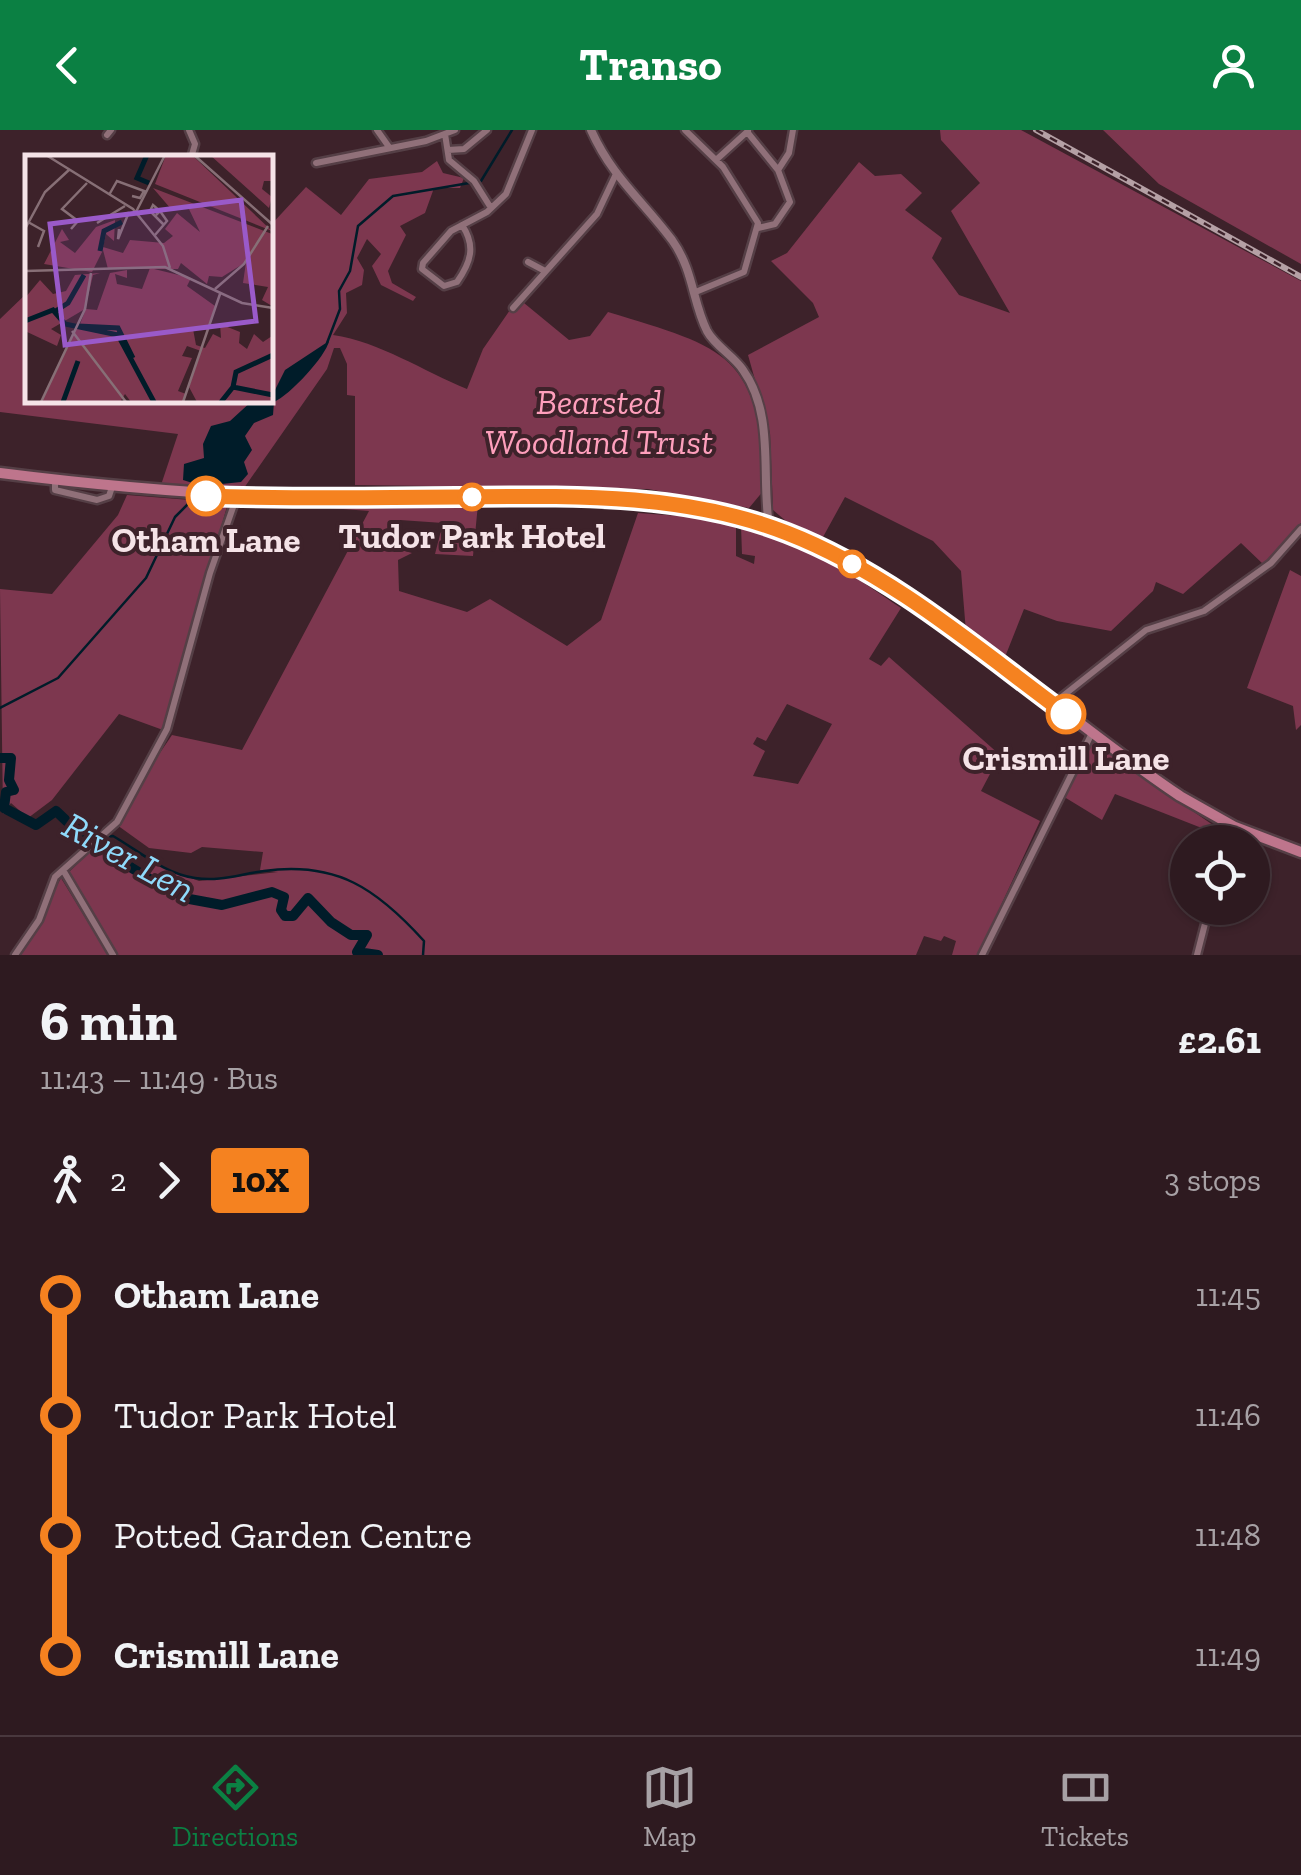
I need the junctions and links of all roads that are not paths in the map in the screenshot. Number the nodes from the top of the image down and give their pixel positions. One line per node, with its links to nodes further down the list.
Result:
1 (188, 130): 13 (street)
2 (377, 130): 11 (street)
3 (456, 130): 10 (street)
4 (487, 130): 12 (street)
5 (532, 130): 18 (street)
6 (591, 130): 17 (street)
7 (685, 130): 14 (street)
8 (793, 130): 16 (street)
9 (748, 132): 14 (street); 16 (street)
10 (446, 134): 11 (street); 12 (street)
11 (389, 147): 15 (street)
12 (448, 150): 18 (street)
13 (192, 155)
14 (716, 160): 20 (street)
15 (316, 163)
16 (778, 170): 20 (street)
17 (615, 176): 22 (street); 23 (street)
18 (491, 208): 19 (street)
19 (462, 225): 19 (street)
20 (758, 228): 23 (street)
21 (528, 262): 22 (street)
22 (545, 270): 24 (street)
23 (698, 291): 27 (street)
24 (514, 308)
25 (0, 473): 26 (main road)
26 (236, 496): 28 (main road); 36 (street)
27 (766, 508): 28 (street); 29 (street)
28 (756, 522): 29 (main road)
29 (769, 526): 31 (main road)
30 (1301, 529): 31 (street)
31 (1053, 704): 32 (main road)
32 (1092, 733): 33 (main road); 40 (street)
33 (1232, 825)
34 (1270, 840): 35 (main road)
35 (1301, 852)
36 (62, 870): 38 (street); 39 (street)
37 (1205, 925): 41 (street)
38 (15, 955)
39 (113, 955)
40 (982, 955)
41 (1197, 955)

